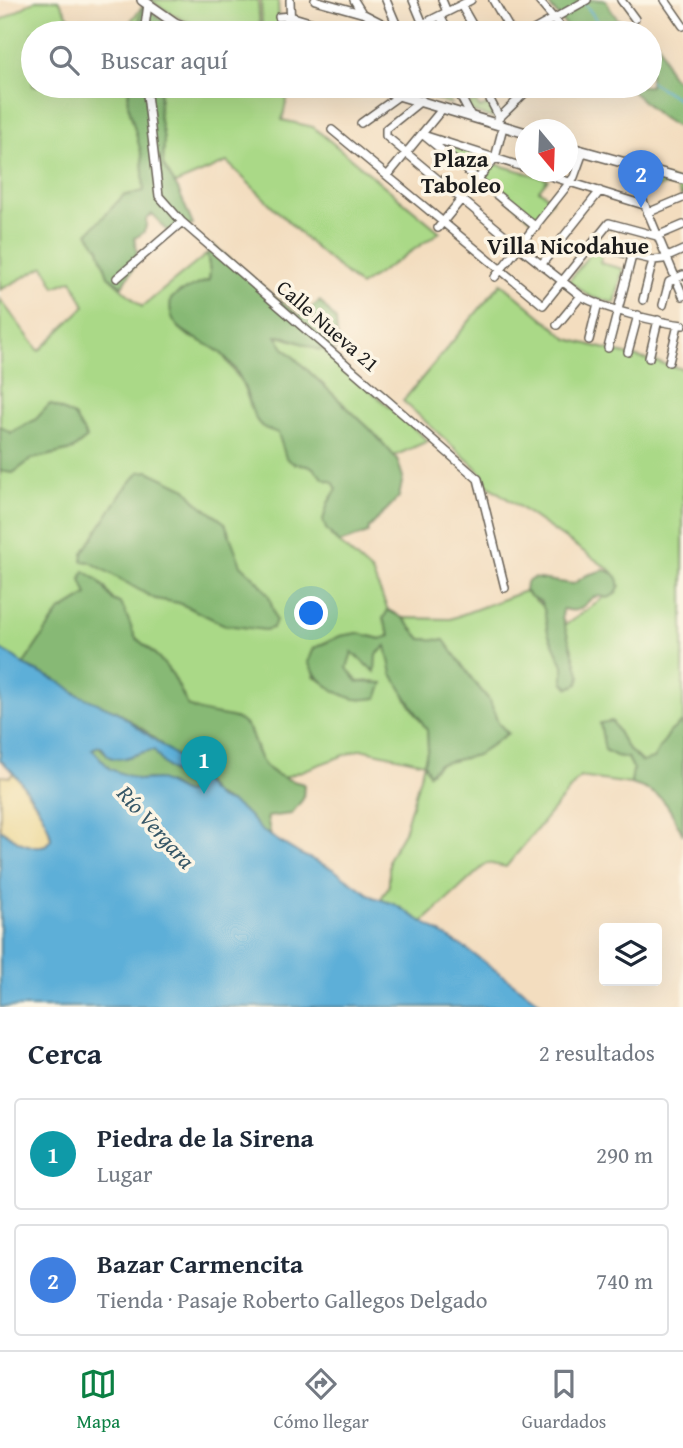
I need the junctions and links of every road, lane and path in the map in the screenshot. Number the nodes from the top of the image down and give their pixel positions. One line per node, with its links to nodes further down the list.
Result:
1 (290, 0): 17 (street)
2 (315, 0): 15 (street)
3 (354, 0): 15 (street)
4 (386, 0): 26 (street)
5 (413, 0): 27 (street)
6 (442, 0): 16 (street)
7 (471, 0): 14 (street)
8 (493, 0): 31 (street)
9 (538, 0): 19 (street)
10 (587, 0): 19 (street)
11 (621, 0): 20 (street)
12 (665, 0): 34 (street)
13 (145, 2): 21 (street); 22 (main road)
14 (461, 5): 16 (street); 30 (street)
15 (362, 13): 25 (street)
16 (443, 14): 28 (street); 29 (street)
17 (290, 16): 18 (street); 23 (street); 24 (street)
18 (279, 17)
19 (553, 18): 32 (street); 33 (street)
20 (635, 19)
21 (144, 21)
22 (172, 21)
23 (290, 21)
24 (306, 21)
25 (375, 21)
26 (396, 21)
27 (419, 21)
28 (432, 21)
29 (445, 21)
30 (470, 21)
31 (505, 21)
32 (548, 21)
33 (556, 21)
34 (683, 26)
35 (147, 98): 65 (street, Calle Nueva 21)
36 (396, 98): 45 (street)
37 (413, 98): 40 (main road)
38 (461, 98): 43 (street)
39 (488, 98): 44 (street)
40 (422, 100): 42 (main road); 51 (street)
41 (518, 100): 44 (street)
42 (443, 107): 43 (main road); 48 (street)
43 (471, 116): 44 (main road)
44 (499, 122): 46 (main road); 52 (street)
45 (361, 123)
46 (515, 129)
47 (332, 130): 56 (street)
48 (422, 134): 51 (street); 52 (street); 57 (street)
49 (578, 150): 50 (main road)
50 (583, 152): 54 (main road); 55 (street)
51 (407, 153): 56 (street); 62 (street)
52 (495, 158): 53 (street); 57 (street)
53 (515, 164)
54 (628, 165): 58 (main road); 63 (street)
55 (578, 170)
56 (388, 175): 66 (street)
57 (479, 179): 62 (street); 68 (street)
58 (683, 179)
59 (570, 182): 60 (street); 68 (street)
60 (600, 191): 63 (street); 76 (street)
61 (683, 198): 64 (street)
62 (463, 200): 66 (street); 70 (street)
63 (644, 205): 64 (street)
64 (648, 213): 69 (street)
65 (183, 222): 79 (street); 96 (street, Calle Nueva 21)
66 (441, 225): 77 (street)
67 (683, 225): 69 (street)
68 (536, 227): 70 (street)
69 (657, 236): 74 (street); 80 (street)
70 (519, 247): 76 (street); 77 (street)
71 (605, 249): 73 (street)
72 (683, 250): 74 (street)
73 (632, 256): 75 (street); 86 (street)
74 (666, 257): 75 (street); 78 (street)
75 (653, 260): 83 (street)
76 (541, 265): 80 (street)
77 (498, 274): 80 (street)
78 (679, 276): 82 (street); 85 (street)
79 (117, 278)
80 (563, 281): 81 (street)
81 (581, 296): 84 (street); 89 (street)
82 (683, 296)
83 (643, 300)
84 (598, 303): 86 (street); 91 (street)
85 (663, 305)
86 (618, 309): 87 (street); 92 (street)
87 (638, 315): 88 (street); 93 (street)
88 (658, 320): 90 (street); 94 (street)
89 (557, 325)
90 (681, 325): 95 (street)
91 (589, 340)
92 (608, 348)
93 (628, 352)
94 (649, 358)
95 (669, 362)
96 (505, 588)

